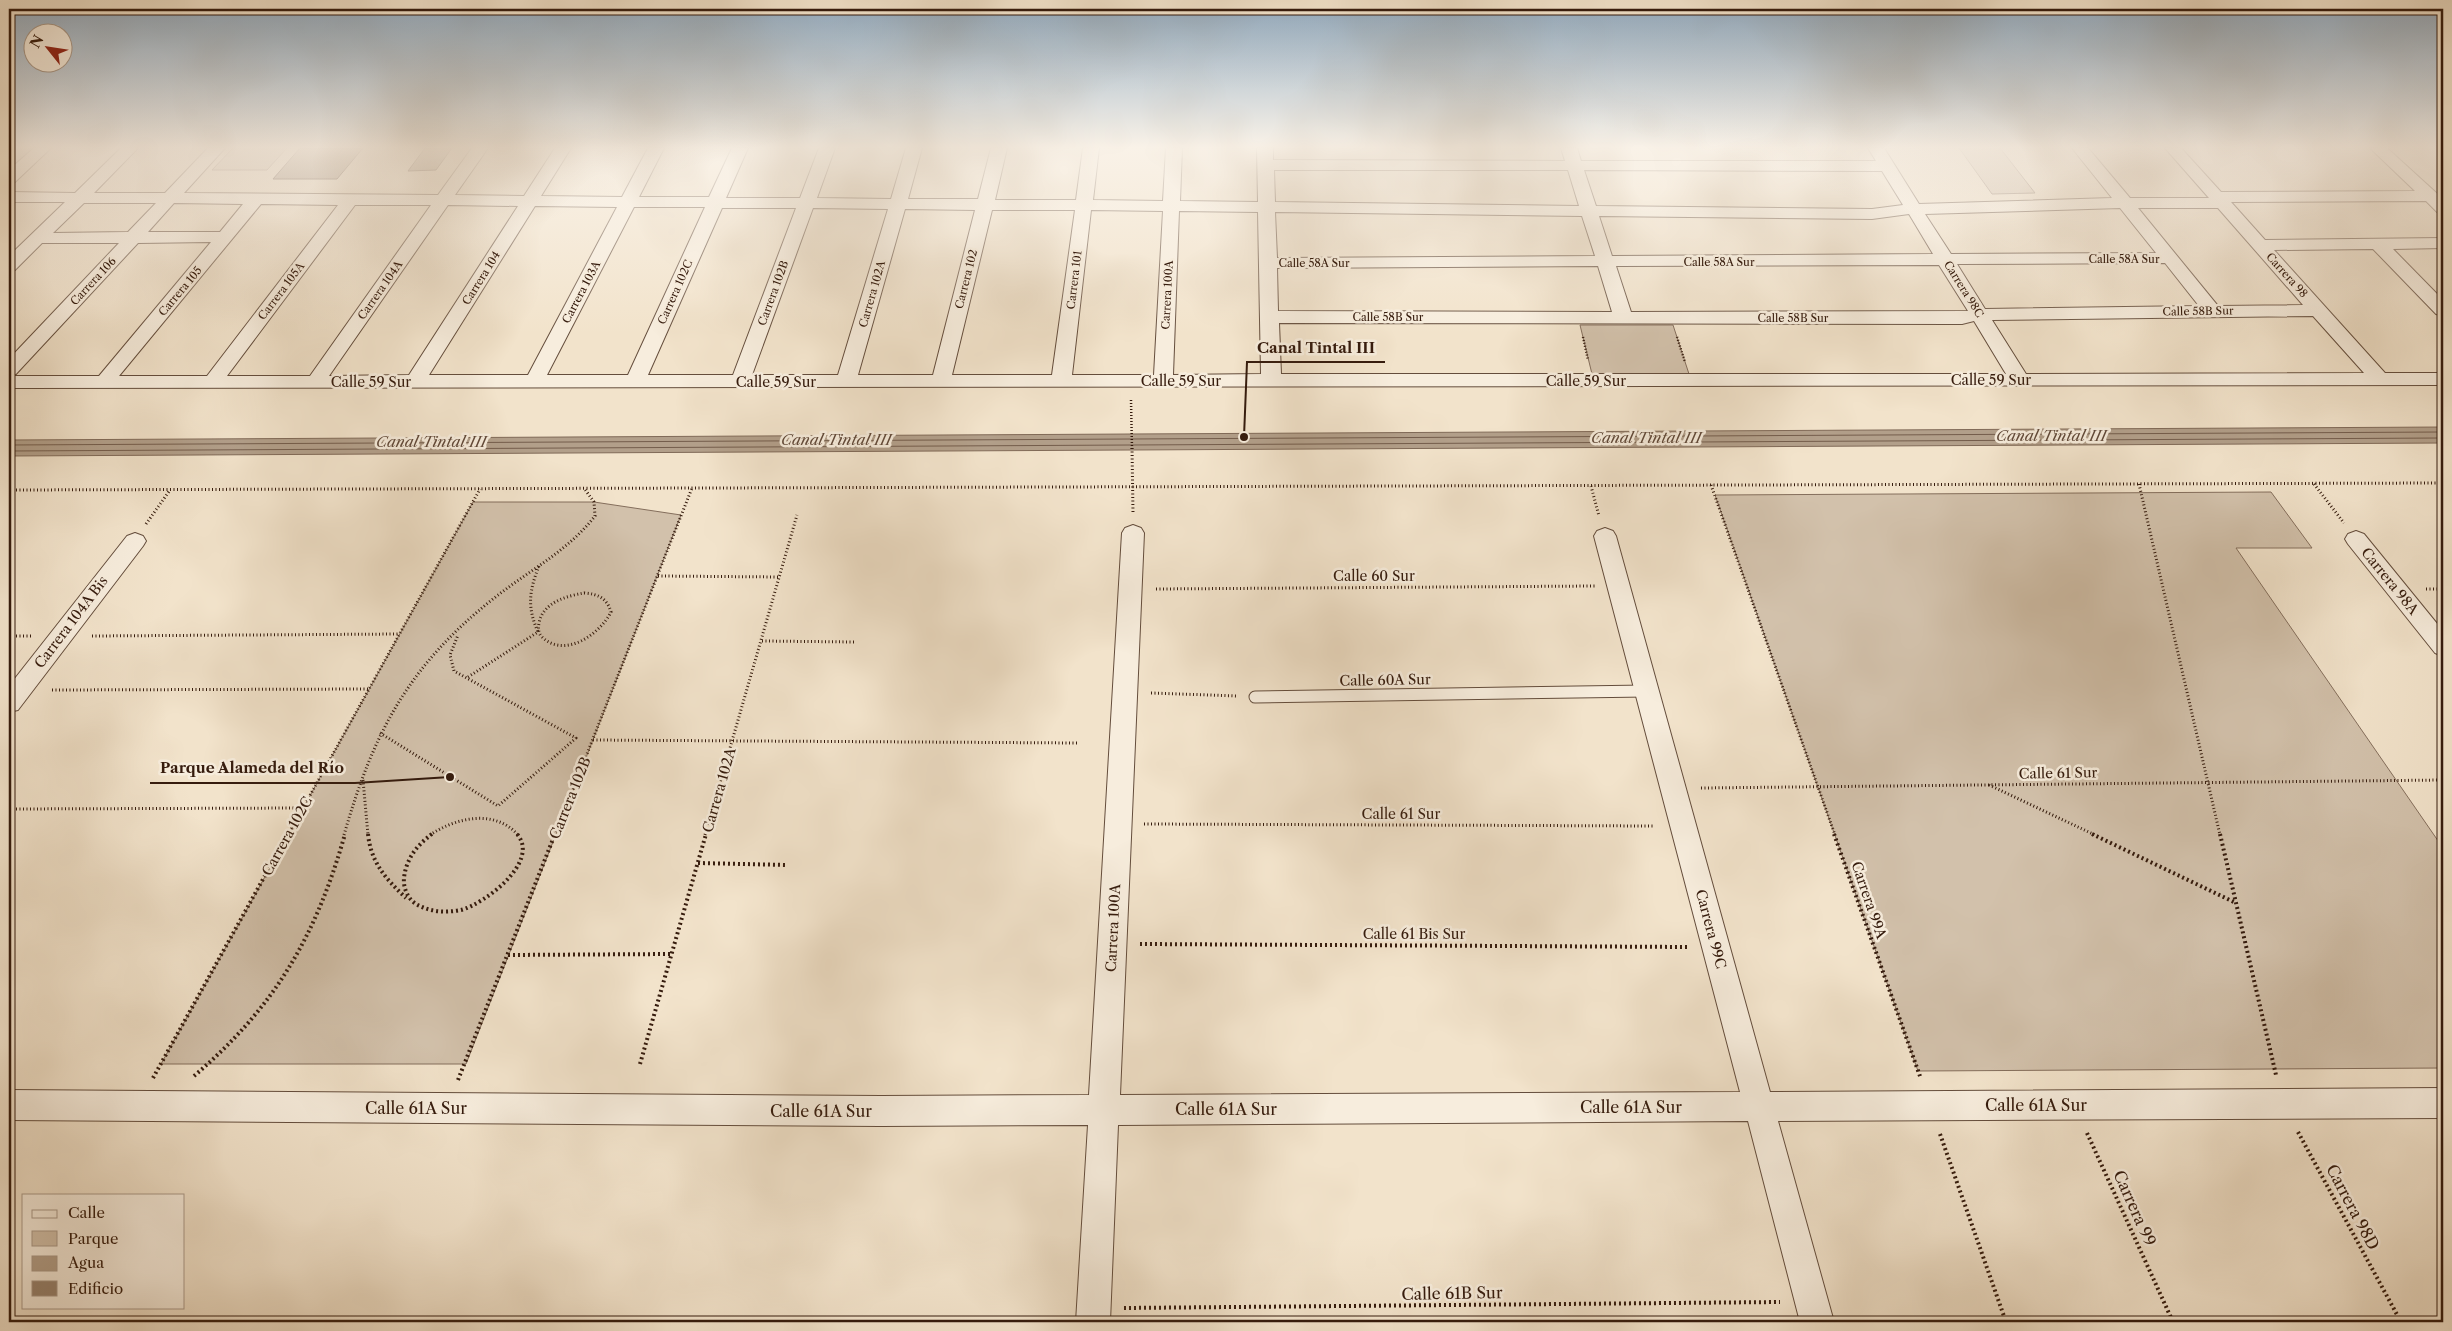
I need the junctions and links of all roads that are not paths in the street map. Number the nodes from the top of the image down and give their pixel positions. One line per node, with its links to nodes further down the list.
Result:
1 (67, 210): 22 (street)
2 (159, 210): 23 (street, Carrera 106)
3 (247, 210): 21 (street, Carrera 105)
4 (342, 210): 45 (street, Carrera 105A)
5 (435, 210): 46 (street, Carrera 104A)
6 (523, 210): 47 (street, Carrera 104)
7 (624, 210): 48 (street, Carrera 103A)
8 (712, 210): 49 (street, Carrera 102C)
9 (803, 210): 50 (street, Carrera 102B)
10 (896, 210): 51 (street, Carrera 102A)
11 (984, 210): 52 (street, Carrera 102)
12 (1082, 210): 53 (street, Carrera 101)
13 (1171, 210): 54 (street, Carrera 100A)
14 (1266, 210): 30 (street)
15 (1437, 210): 20 (street)
16 (1903, 210): 20 (street)
17 (1913, 210): 28 (street, Carrera 98C)
18 (2131, 210): 27 (street)
19 (2229, 210): 26 (street, Carrera 98)
20 (1590, 212): 29 (street)
21 (224, 237): 23 (street); 44 (street, Carrera 105)
22 (38, 238): 23 (street); 31 (street)
23 (133, 238): 38 (street, Carrera 106)
24 (2443, 243): 25 (street)
25 (2378, 244): 26 (street); 34 (street)
26 (2260, 245): 33 (street, Carrera 98)
27 (2170, 258): 28 (street, Calle 58A Sur); 32 (street)
28 (1946, 260): 29 (street, Calle 58A Sur); 35 (street, Carrera 98C)
29 (1606, 262): 30 (street, Calle 58A Sur); 37 (street)
30 (1268, 263): 36 (street)
31 (9, 266)
32 (2212, 310): 33 (street, Calle 58B Sur); 35 (street, Calle 58B Sur)
33 (2318, 310): 39 (street, Carrera 98)
34 (2443, 310)
35 (1980, 316): 37 (street, Calle 58B Sur); 41 (street, Carrera 98C)
36 (1269, 317): 37 (street, Calle 58B Sur); 42 (street)
37 (1623, 318)
38 (9, 370)
39 (2380, 379): 40 (street, Calle 59 Sur); 41 (street, Calle 59 Sur)
40 (2443, 379)
41 (2020, 380): 42 (street, Calle 59 Sur)
42 (1271, 381): 54 (street, Calle 59 Sur)
43 (9, 382): 44 (street, Calle 59 Sur)
44 (104, 382): 45 (street, Calle 59 Sur)
45 (212, 382): 46 (street, Calle 59 Sur)
46 (315, 382): 47 (street, Calle 59 Sur)
47 (415, 382): 48 (street, Calle 59 Sur)
48 (534, 382): 49 (street, Calle 59 Sur)
49 (635, 382): 50 (street, Calle 59 Sur)
50 (740, 382): 51 (street, Calle 59 Sur)
51 (846, 382): 52 (street, Calle 59 Sur)
52 (941, 382): 53 (street, Calle 59 Sur)
53 (1061, 382): 54 (street, Calle 59 Sur)
54 (1163, 382)
55 (1133, 533): 66 (street, Carrera 100A)
56 (1604, 536): 60 (street, Carrera 99C)
57 (2356, 539): 59 (street, Carrera 98A)
58 (135, 541): 61 (street, Carrera 104A Bis)
59 (2443, 647)
60 (1646, 690): 62 (lane, Calle 60A Sur); 65 (street, Carrera 99C)
61 (14, 697)
62 (1255, 697)
63 (2443, 1103): 65 (street, Calle 61A Sur)
64 (9, 1106): 66 (street, Calle 61A Sur)
65 (1758, 1106): 66 (street, Calle 61A Sur); 67 (street, Carrera 99C)
66 (1104, 1110): 68 (street, Carrera 100A)
67 (1814, 1312)
68 (1093, 1315)

